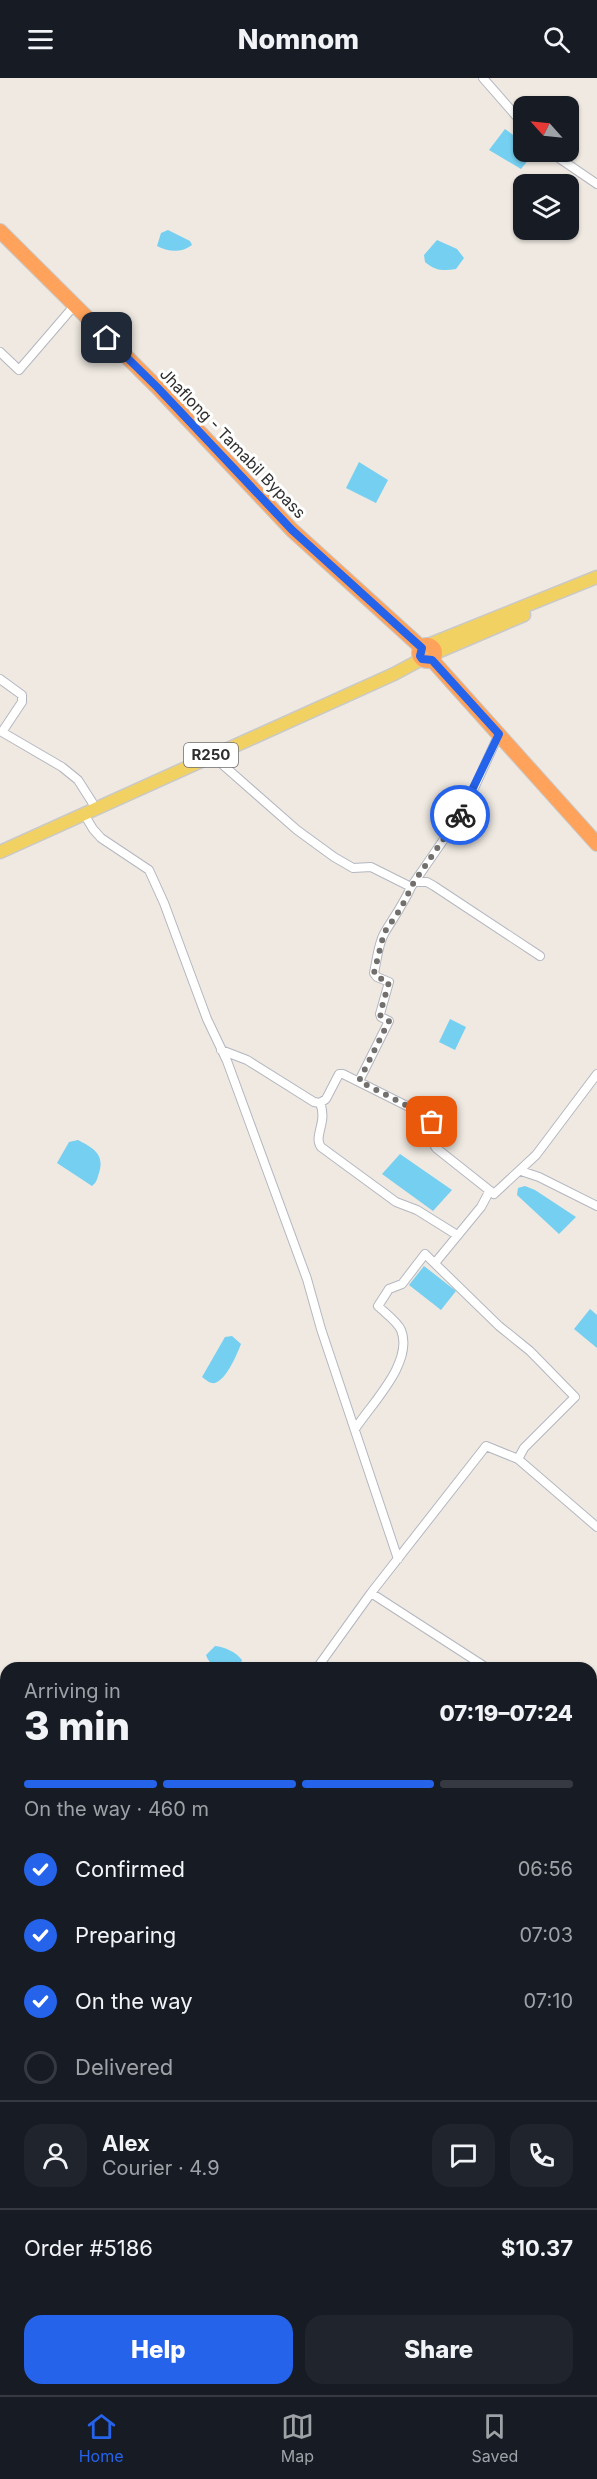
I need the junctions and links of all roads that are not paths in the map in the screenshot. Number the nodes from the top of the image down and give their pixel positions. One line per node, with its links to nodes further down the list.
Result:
1 (483, 78): 2 (street)
2 (513, 112)
3 (565, 162): 4 (street)
4 (597, 184)
5 (0, 231): 6 (highway, Jhaflong - Tamabil Bypass)
6 (74, 306): 7 (street); 10 (highway, Jhaflong - Tamabil Bypass)
7 (0, 352)
8 (597, 577): 10 (main road, R250)
9 (597, 584): 10 (main road, R250)
10 (426, 653): 12 (highway, Jhaflong - Tamabil Bypass); 13 (main road, R250); 14 (main road, R250)
11 (0, 679): 14 (street)
12 (499, 734): 16 (highway, Jhaflong - Tamabil Bypass); 19 (street)
13 (216, 753): 15 (main road, R250); 19 (street)
14 (92, 802): 17 (main road, R250)
15 (84, 813): 18 (main road, R250); 21 (street)
16 (597, 844)
17 (0, 845)
18 (0, 852)
19 (413, 885): 20 (street); 23 (street)
20 (540, 956)
21 (221, 1050): 24 (street); 30 (street)
22 (597, 1074): 25 (street)
23 (359, 1081): 24 (street); 26 (street)
24 (320, 1103): 28 (street)
25 (521, 1171): 26 (street); 27 (street)
26 (489, 1192): 28 (street)
27 (597, 1206)
28 (457, 1235): 29 (street)
29 (435, 1263): 30 (street); 31 (street)
30 (355, 1429): 33 (street)
31 (518, 1459): 32 (street); 33 (street)
32 (597, 1527)
33 (398, 1559): 34 (street)
34 (371, 1593): 35 (street); 36 (street)
35 (321, 1662)
36 (478, 1662)

